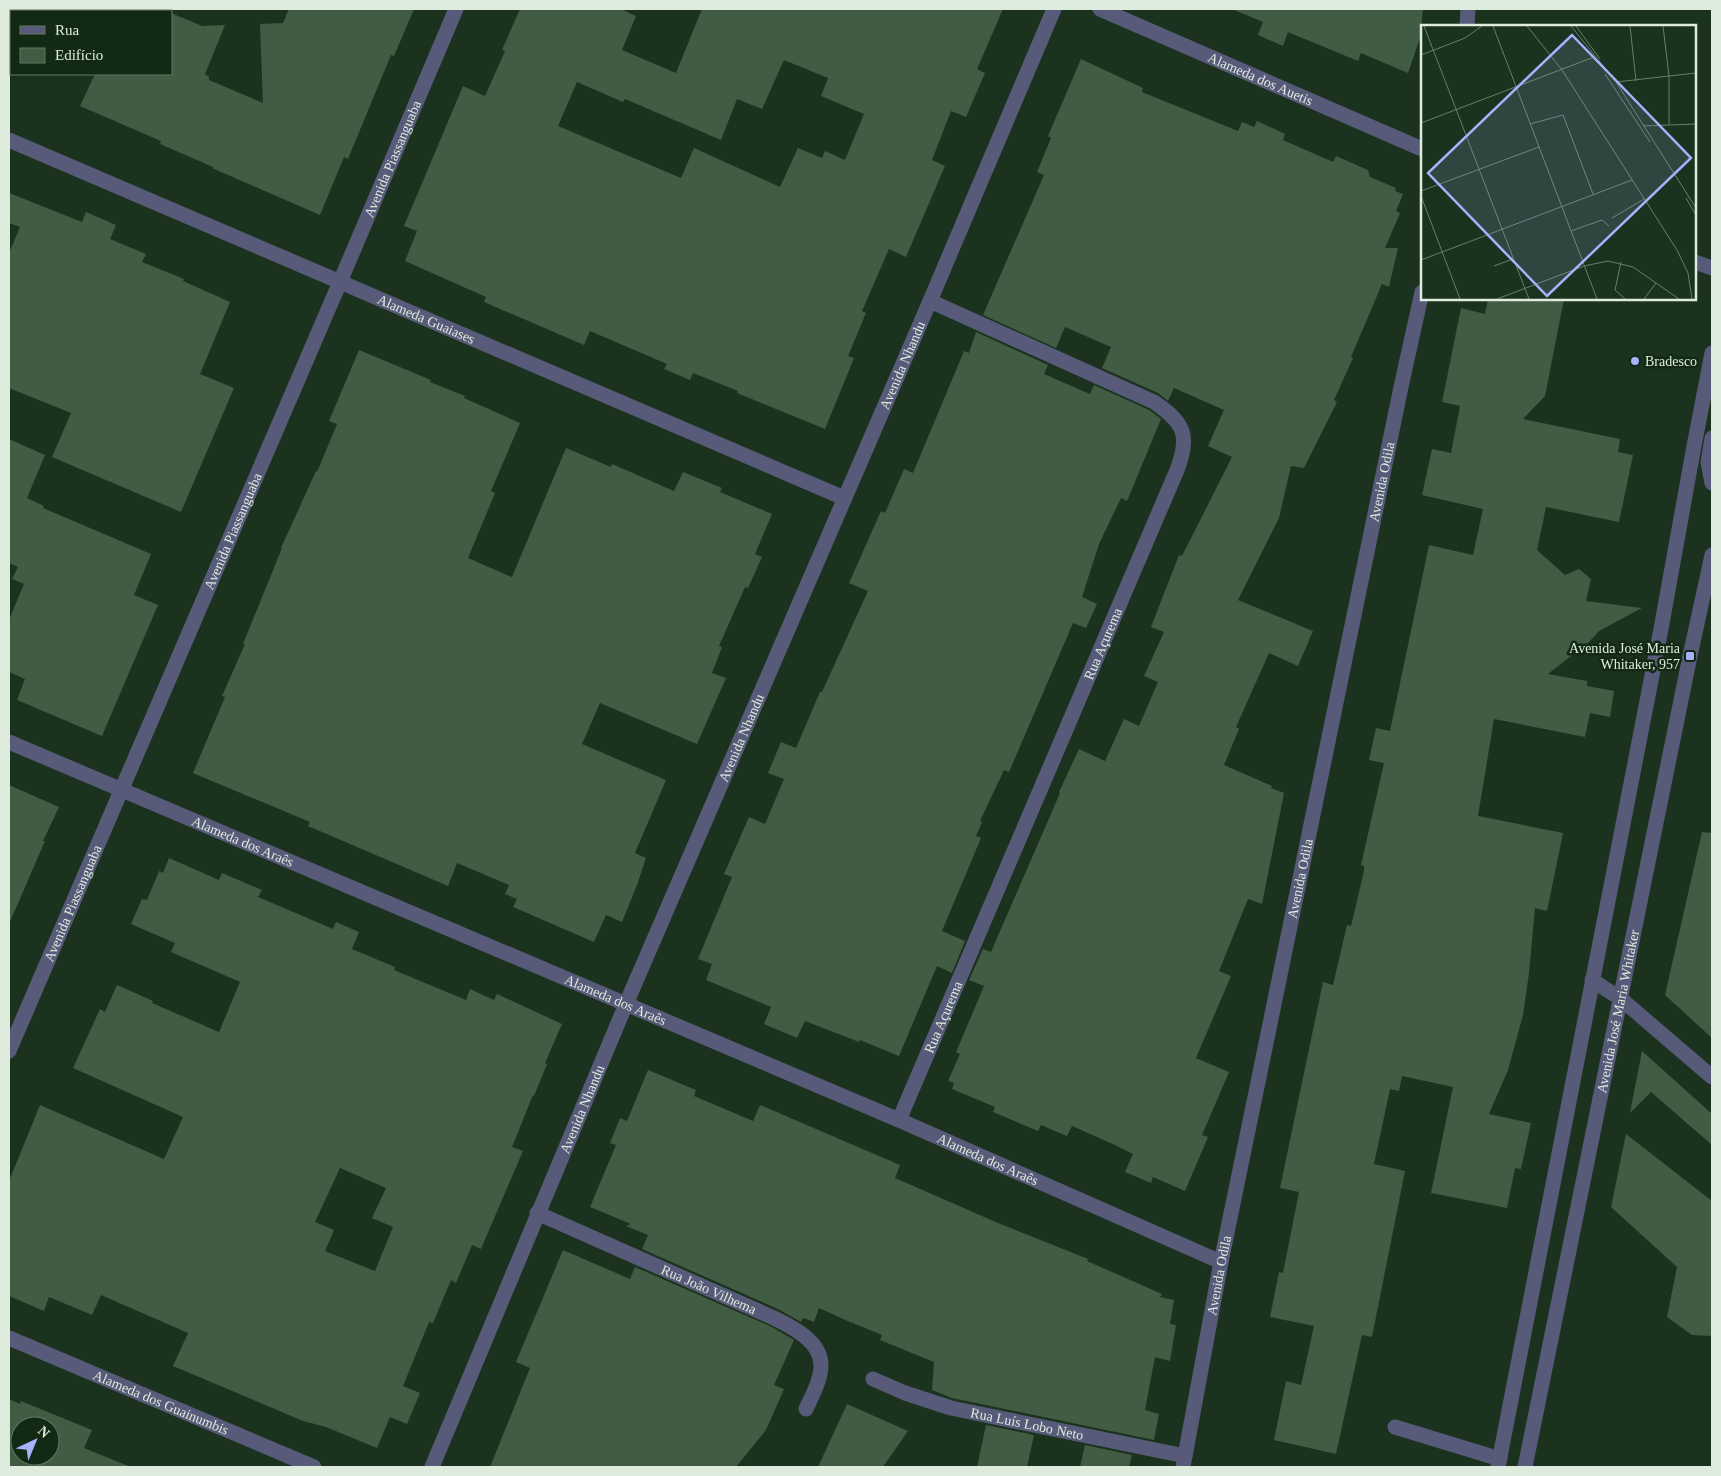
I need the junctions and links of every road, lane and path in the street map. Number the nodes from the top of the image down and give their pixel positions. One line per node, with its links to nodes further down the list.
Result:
1 (456, 9): 10 (street, Avenida Piassanguaba)
2 (1054, 9): 12 (street, Avenida Nhandu)
3 (1100, 9): 7 (street, Alameda dos Auetis)
4 (1468, 9): 5 (street)
5 (1467, 25)
6 (9, 140): 10 (street, Alameda Guaiases)
7 (1421, 150)
8 (1696, 262): 9 (street)
9 (1712, 268)
10 (340, 282): 16 (street, Alameda Guaiases); 19 (street, Avenida Piassanguaba)
11 (1421, 297): 27 (street, Avenida Odila)
12 (930, 301): 16 (street, Avenida Nhandu); 25 (street, Rua Açurema)
13 (1712, 353): 20 (street)
14 (1712, 438): 15 (street)
15 (1712, 483)
16 (844, 498): 22 (street, Avenida Nhandu)
17 (1712, 560): 21 (street, Avenida José Maria Whitaker)
18 (9, 742): 19 (street, Alameda dos Araês)
19 (120, 791): 22 (street, Alameda dos Araês); 23 (street, Avenida Piassanguaba)
20 (1592, 980): 21 (street); 33 (street)
21 (1621, 999): 24 (street); 36 (street, Avenida José Maria Whitaker)
22 (626, 1004): 25 (street, Alameda dos Araês); 26 (street, Avenida Nhandu)
23 (10, 1045)
24 (1712, 1077)
25 (898, 1120): 27 (street, Alameda dos Araês)
26 (537, 1213): 30 (street, Rua João Vilhema); 35 (street, Avenida Nhandu)
27 (1221, 1262): 32 (street, Avenida Odila)
28 (9, 1338): 34 (street, Alameda dos Guainumbis)
29 (873, 1379): 32 (street, Rua Luís Lobo Neto)
30 (806, 1409)
31 (1395, 1427): 33 (street)
32 (1184, 1462)
33 (1499, 1463)
34 (314, 1467)
35 (432, 1467)
36 (1524, 1467)

